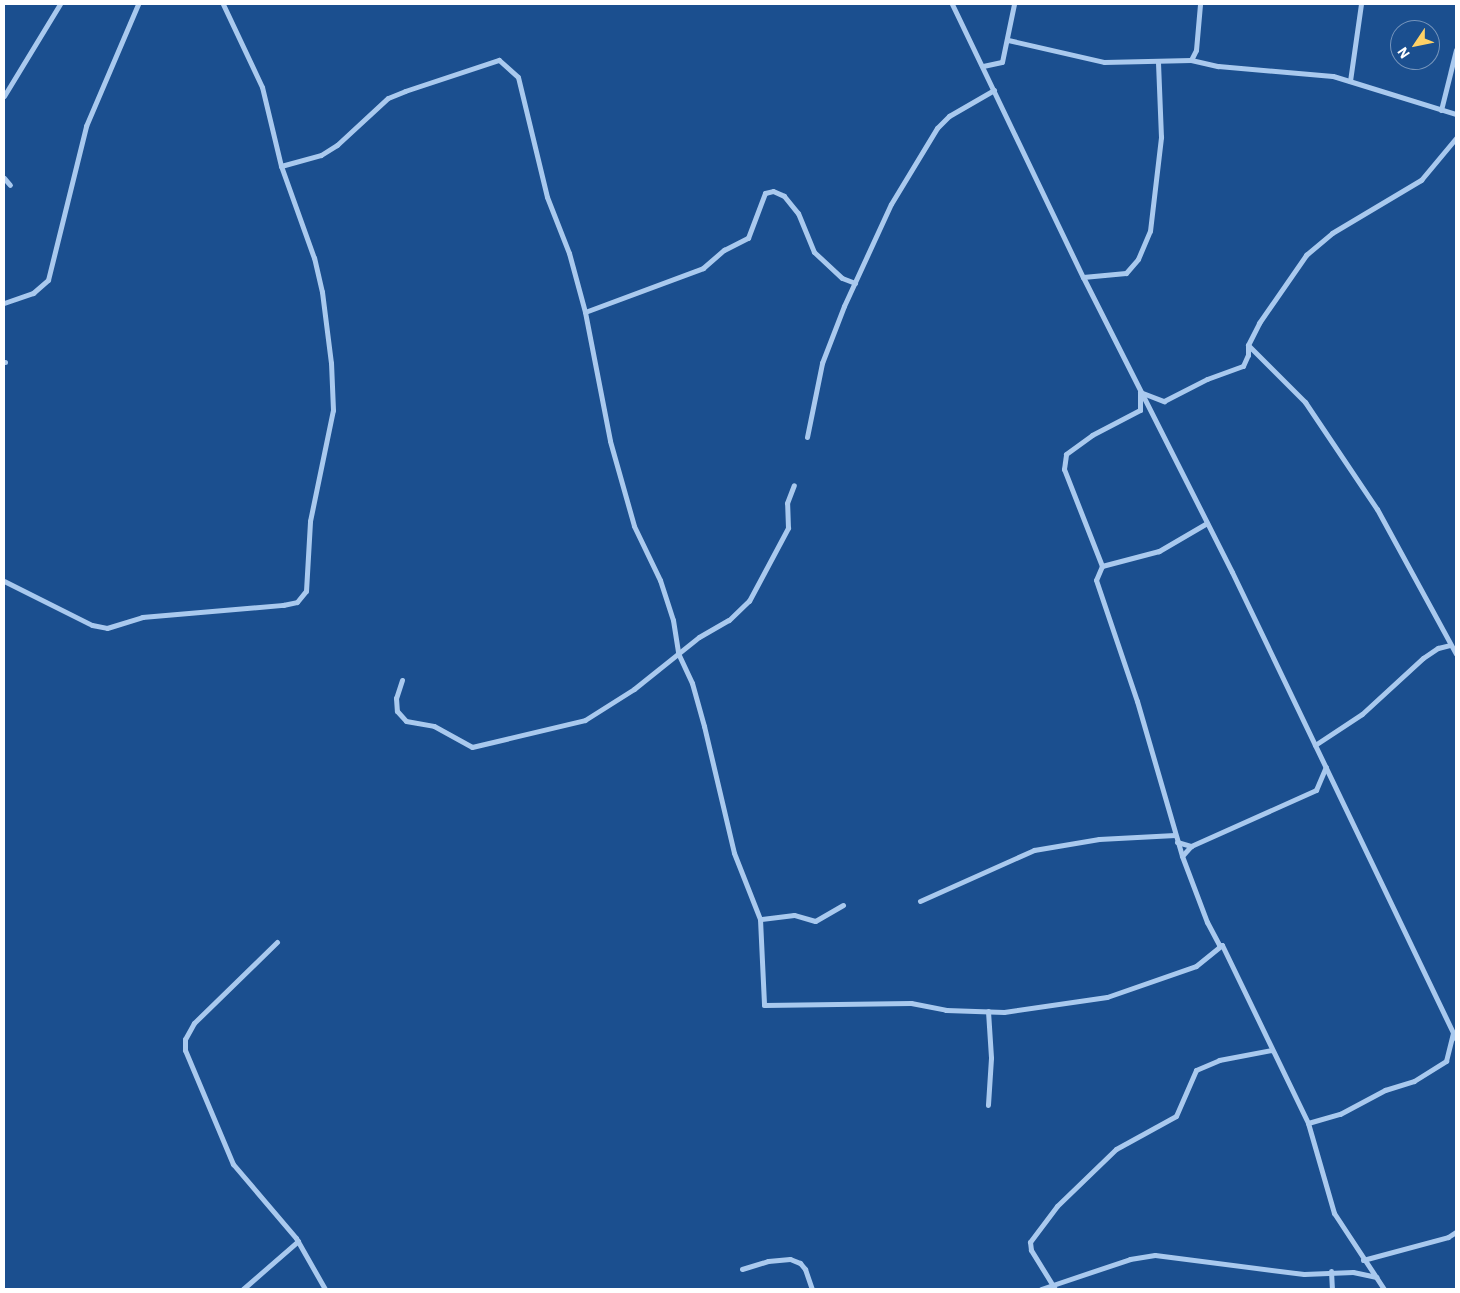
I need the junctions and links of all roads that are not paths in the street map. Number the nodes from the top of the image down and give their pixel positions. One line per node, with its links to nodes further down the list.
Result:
1 (60, 4): 15 (street)
2 (138, 4): 24 (street)
3 (223, 4): 19 (street)
4 (952, 4): 12 (street)
5 (1014, 4): 8 (street)
6 (1200, 4): 10 (street)
7 (1361, 4): 13 (street)
8 (1008, 40): 11 (street); 12 (street)
9 (1456, 50): 16 (street)
10 (1191, 60): 11 (street); 13 (street)
11 (1158, 62): 22 (street)
12 (984, 66): 14 (street)
13 (1350, 81): 16 (street)
14 (994, 90): 22 (street); 23 (street)
15 (4, 96)
16 (1442, 110): 17 (street)
17 (1456, 114)
18 (1456, 138): 26 (street)
19 (281, 166): 25 (street); 32 (street)
20 (4, 178): 21 (street)
21 (10, 186)
22 (1083, 276): 27 (street)
23 (855, 283): 25 (street); 28 (street)
24 (4, 303)
25 (585, 312): 34 (street)
26 (1248, 346): 27 (street); 33 (street)
27 (1140, 392): 30 (street); 31 (street)
28 (807, 437)
29 (794, 484): 34 (street)
30 (1207, 523): 31 (street); 37 (street)
31 (1102, 566): 39 (street)
32 (4, 581)
33 (1450, 645): 35 (street); 37 (street)
34 (678, 653): 36 (street); 45 (street)
35 (1456, 654)
36 (402, 680)
37 (1315, 745): 38 (street)
38 (1326, 767): 41 (street); 49 (street)
39 (1175, 834): 40 (street); 43 (street)
40 (1177, 842): 41 (street); 42 (street)
41 (1191, 846): 42 (street)
42 (1182, 856): 47 (street)
43 (920, 901)
44 (843, 905): 45 (street)
45 (760, 919): 48 (street)
46 (277, 942): 55 (street)
47 (1222, 945): 48 (street); 51 (street)
48 (988, 1011): 52 (street)
49 (1454, 1033): 50 (street); 53 (street)
50 (1456, 1039)
51 (1272, 1050): 53 (street); 60 (street)
52 (988, 1105)
53 (1308, 1122): 56 (street)
54 (1456, 1232): 56 (street)
55 (298, 1241): 61 (street); 62 (street)
56 (1363, 1260): 59 (street)
57 (742, 1269): 63 (street)
58 (1331, 1272): 59 (street); 60 (street); 65 (street)
59 (1376, 1277): 66 (street)
60 (1054, 1287): 64 (street)
61 (243, 1289)
62 (325, 1289)
63 (812, 1289)
64 (1042, 1289)
65 (1332, 1289)
66 (1384, 1289)

